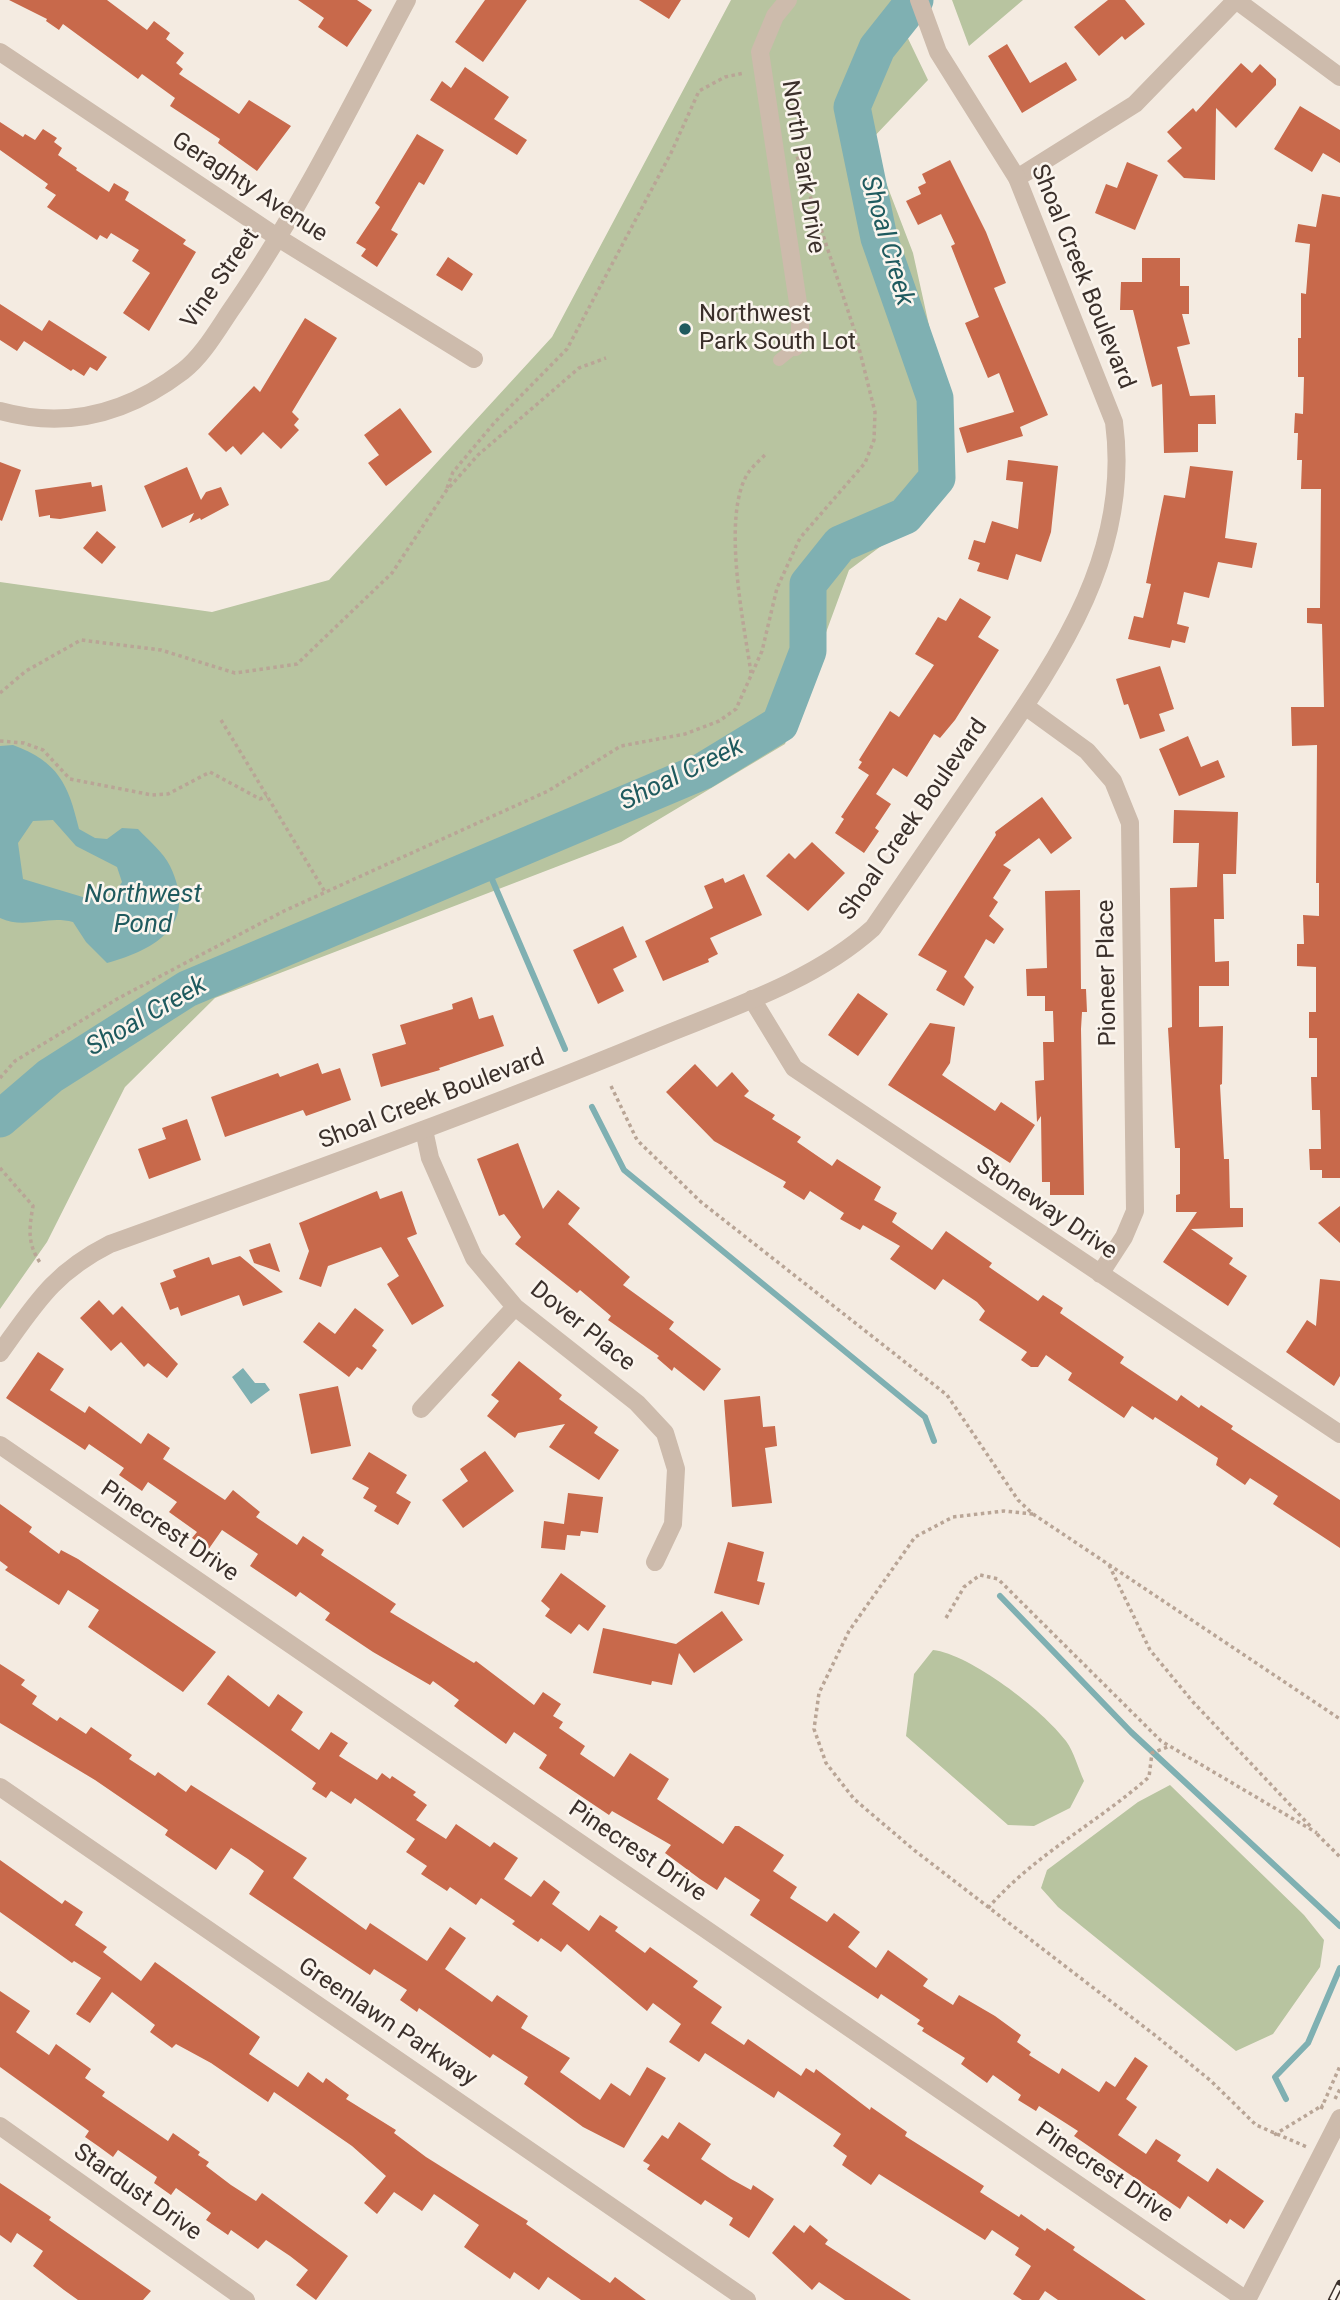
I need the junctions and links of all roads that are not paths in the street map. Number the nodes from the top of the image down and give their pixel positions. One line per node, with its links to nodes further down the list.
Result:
1 (407, 0): 8 (street, Vine Street)
2 (788, 0): 9 (street, North Park Drive)
3 (919, 0): 7 (street, Shoal Creek Boulevard)
4 (1236, 0): 6 (street); 7 (street)
5 (0, 52): 8 (street, Geraghty Avenue)
6 (1340, 77)
7 (1017, 178): 13 (street, Shoal Creek Boulevard)
8 (280, 239): 10 (street, Geraghty Avenue); 12 (street, Vine Street)
9 (795, 347): 11 (lane)
10 (474, 359)
11 (779, 360)
12 (0, 411)
13 (1025, 706): 14 (street, Shoal Creek Boulevard); 16 (street, Pioneer Place)
14 (752, 999): 15 (street, Shoal Creek Boulevard); 16 (street, Stoneway Drive)
15 (424, 1130): 17 (street, Dover Place); 18 (street, Shoal Creek Boulevard)
16 (1100, 1274): 20 (street, Stoneway Drive)
17 (515, 1307): 19 (street); 22 (street, Dover Place)
18 (0, 1353)
19 (421, 1409)
20 (1340, 1434)
21 (0, 1445): 28 (street, Pinecrest Drive)
22 (655, 1562)
23 (0, 1787): 27 (street, Greenlawn Parkway)
24 (1340, 2118): 28 (street)
25 (0, 2126): 26 (street, Stardust Drive)
26 (246, 2300)
27 (747, 2300)
28 (1246, 2300)

